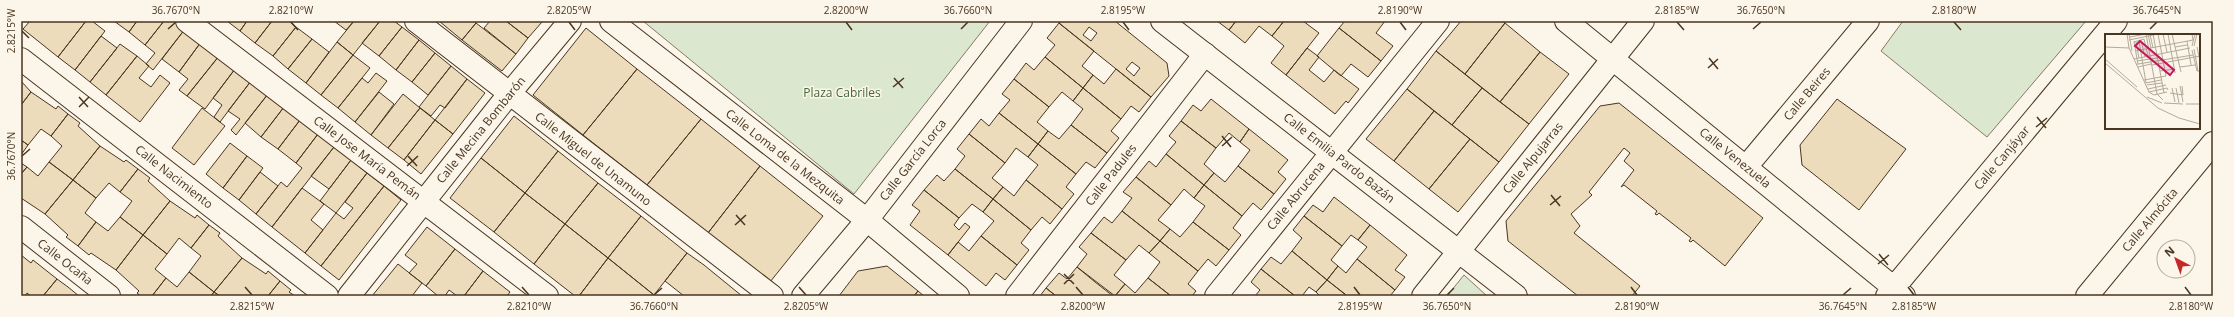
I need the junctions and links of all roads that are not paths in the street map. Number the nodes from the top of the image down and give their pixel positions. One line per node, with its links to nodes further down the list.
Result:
1 (187, 21): 21 (street, Calle Jose María Pemán)
2 (416, 21): 17 (street, Calle Miguel de Unamuno)
3 (570, 21): 17 (street, Calle Mecina Bombarón)
4 (610, 21): 22 (street, Calle Loma de la Mezquita)
5 (1021, 21): 22 (street, Calle García Lorca)
6 (1162, 21): 14 (street, Calle Emilia Pardo Bazán)
7 (1438, 21): 19 (street, Calle Abrucena)
8 (1566, 21): 15 (street, Calle Venezuela)
9 (1643, 21): 15 (street, Calle Alpujarras)
10 (1868, 21): 20 (street, Calle Beires)
11 (2116, 21): 12 (street, Calle Canjáyar)
12 (2105, 34)
13 (2105, 35): 25 (street, Calle Canjáyar)
14 (1205, 54): 19 (street, Calle Emilia Pardo Bazán); 33 (street, Calle Padules)
15 (1613, 58): 20 (street, Calle Venezuela); 24 (street, Calle Alpujarras)
16 (21, 59): 27 (street, Calle Nacimiento)
17 (509, 94): 21 (street, Calle Mecina Bombarón); 30 (street, Calle Miguel de Unamuno)
18 (2213, 144): 37 (street, Calle Almócita)
19 (1332, 152): 24 (street, Calle Emilia Pardo Bazán); 34 (street, Calle Abrucena)
20 (1746, 167): 25 (street, Calle Venezuela)
21 (423, 201): 28 (street, Calle Mecina Bombarón); 29 (street, Calle Jose María Pemán)
22 (867, 220): 31 (street, Calle García Lorca); 32 (street, Calle Loma de la Mezquita)
23 (21, 227): 26 (street, Calle Ocaña)
24 (1459, 251): 35 (street, Calle Alpujarras); 36 (street, Calle Emilia Pardo Bazán)
25 (1895, 293)
26 (109, 296)
27 (327, 296)
28 (349, 296)
29 (547, 296)
30 (772, 296)
31 (803, 296)
32 (958, 296)
33 (1017, 296)
34 (1216, 296)
35 (1423, 296)
36 (1516, 296)
37 (2087, 296)

